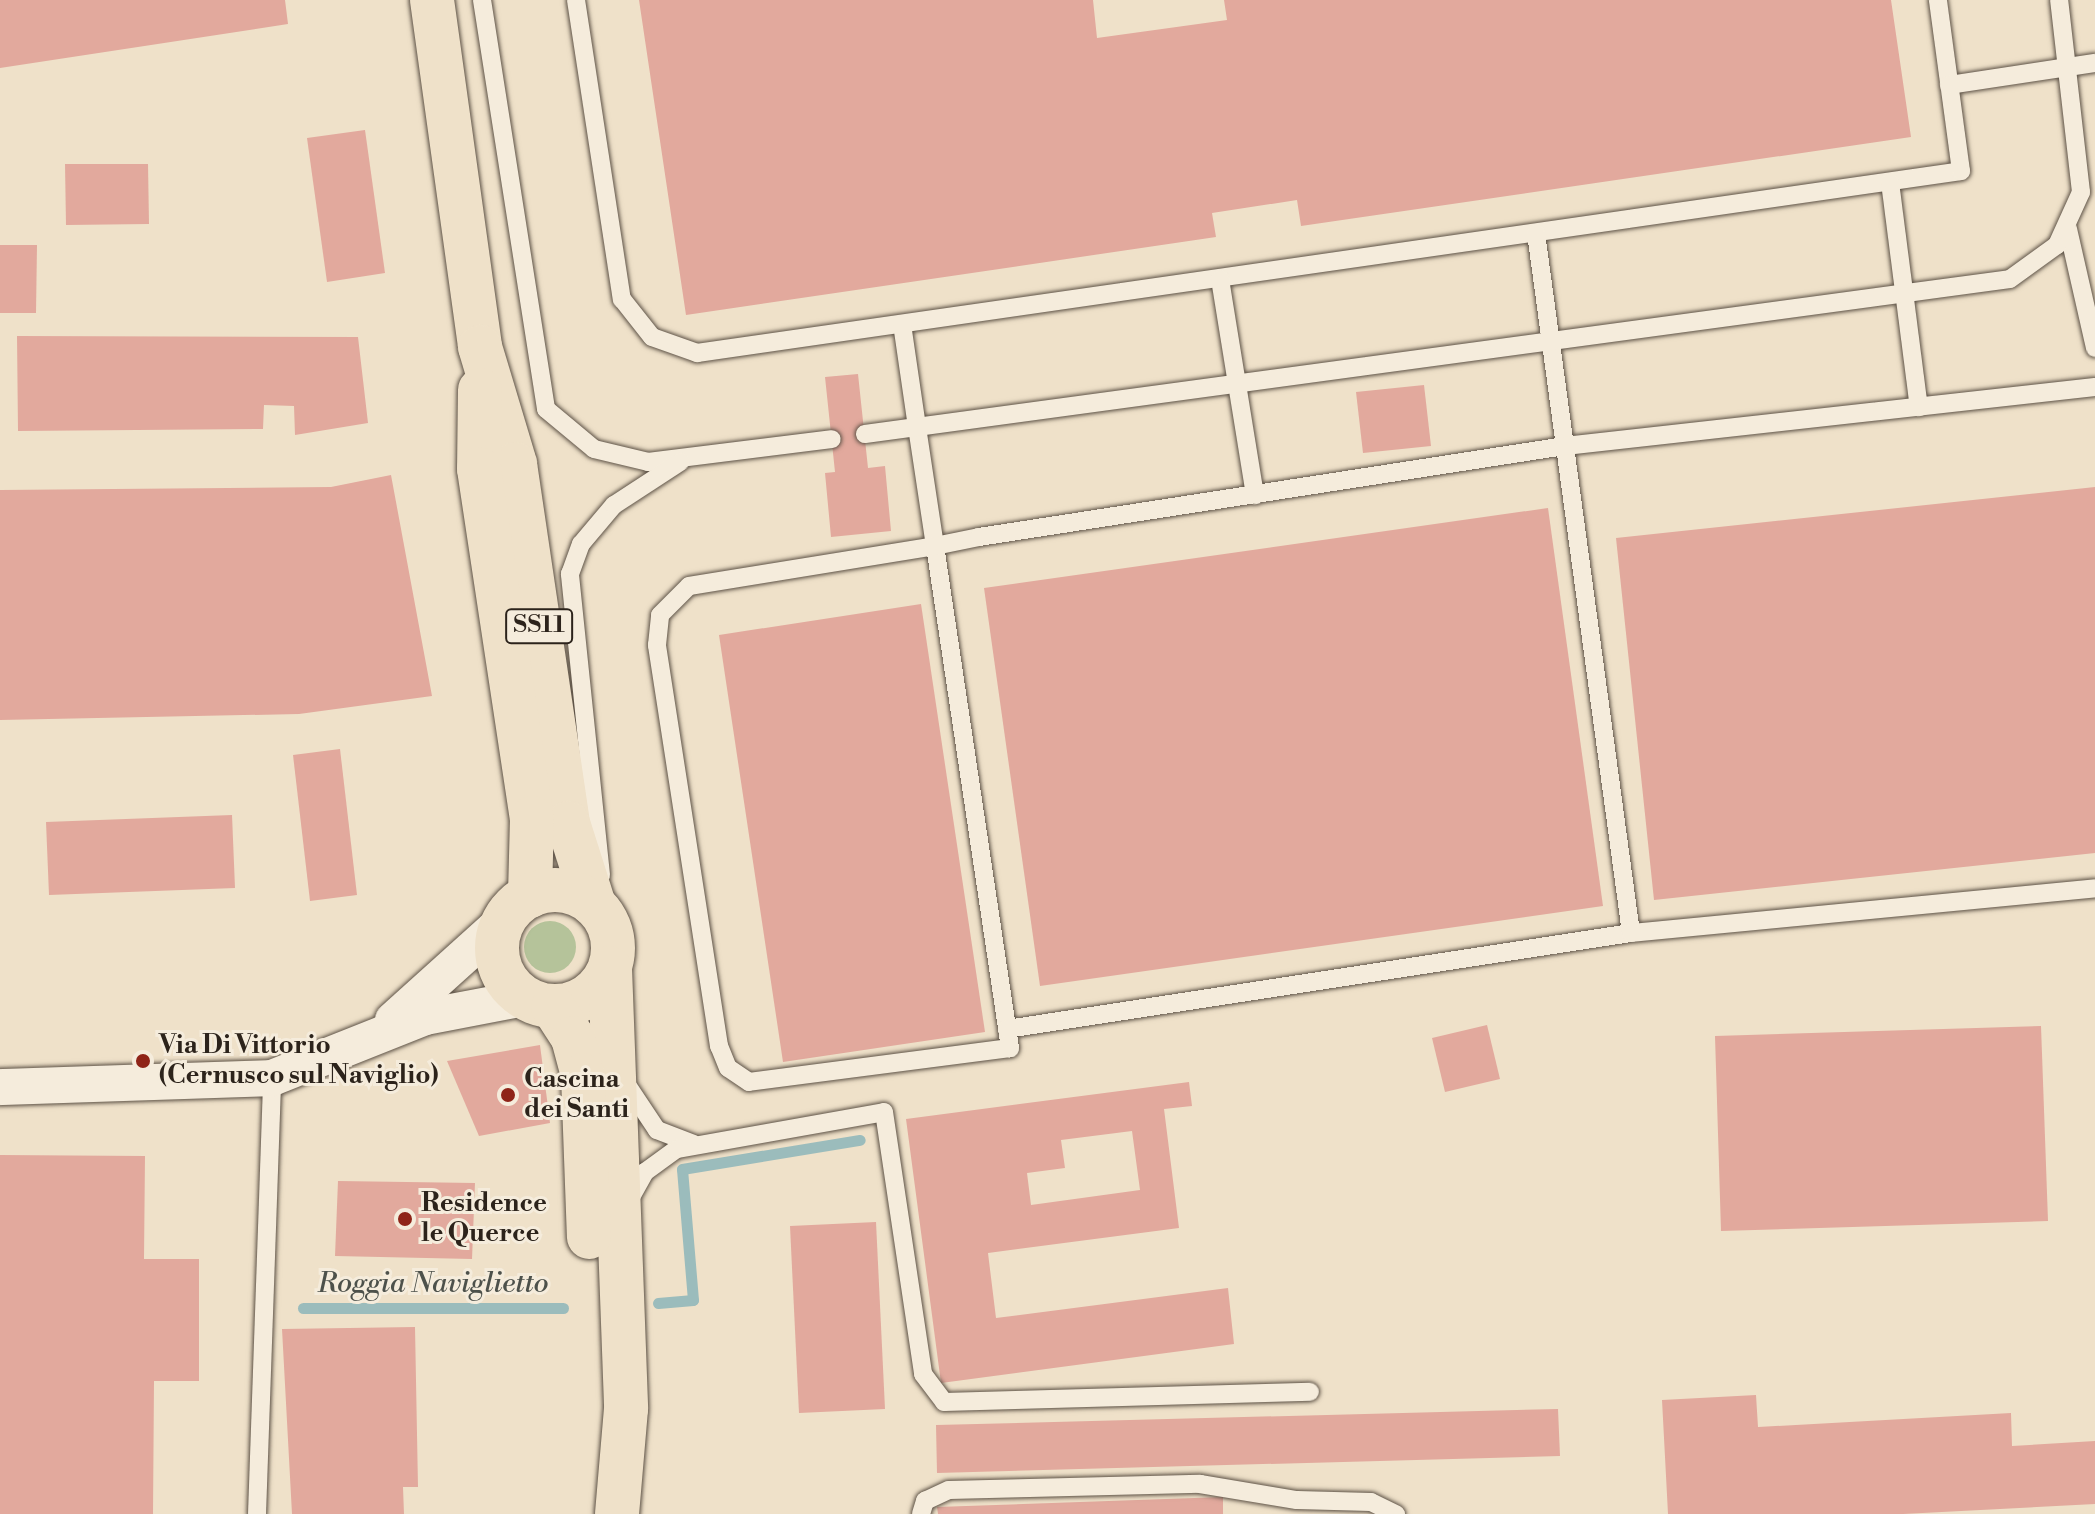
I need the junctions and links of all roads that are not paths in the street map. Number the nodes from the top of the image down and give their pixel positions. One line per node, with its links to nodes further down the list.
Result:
1 (432, 0): 16 (main road, SS11)
2 (482, 0): 25 (lane)
3 (576, 0): 14 (lane)
4 (1938, 0): 8 (lane)
5 (2059, 0): 7 (lane)
6 (2095, 63): 7 (lane)
7 (2069, 67): 8 (lane); 10 (lane)
8 (1949, 85): 9 (lane)
9 (1890, 182): 11 (lane); 13 (lane)
10 (2068, 229): 13 (lane); 17 (lane)
11 (1536, 233): 12 (lane); 15 (lane)
12 (1220, 279): 14 (lane); 18 (lane)
13 (1905, 296): 15 (lane); 20 (lane)
14 (902, 324): 21 (lane)
15 (1551, 343): 18 (lane); 24 (lane)
16 (480, 347): 29 (main road, SS11); 30 (main road, SS11)
17 (2095, 348)
18 (1237, 384): 21 (lane); 26 (lane)
19 (2095, 387): 20 (lane)
20 (1919, 407): 24 (lane)
21 (917, 427): 22 (lane); 27 (lane)
22 (865, 434)
23 (832, 439): 25 (lane)
24 (1565, 446): 26 (lane); 31 (lane)
25 (686, 459): 30 (lane)
26 (1255, 495): 27 (lane)
27 (935, 546): 34 (lane); 34 (lane)
28 (2095, 888): 31 (lane)
29 (517, 908): 30 (main road); 33 (main road, SS11); 35 (street)
30 (597, 908): 32 (main road, SS11)
31 (1631, 933): 34 (lane)
32 (610, 968): 33 (main road); 36 (main road, SS11)
33 (539, 1003): 35 (street); 43 (main road, SS11)
34 (1007, 1029)
35 (362, 1042): 37 (street)
36 (614, 1049): 39 (lane); 40 (main road, SS11)
37 (272, 1078): 38 (street); 42 (lane)
38 (0, 1087)
39 (693, 1144): 40 (lane); 41 (lane)
40 (618, 1226): 43 (main road, SS11)
41 (1310, 1392)
42 (257, 1514)
43 (615, 1514)
44 (921, 1514): 45 (lane)
45 (1396, 1514)

